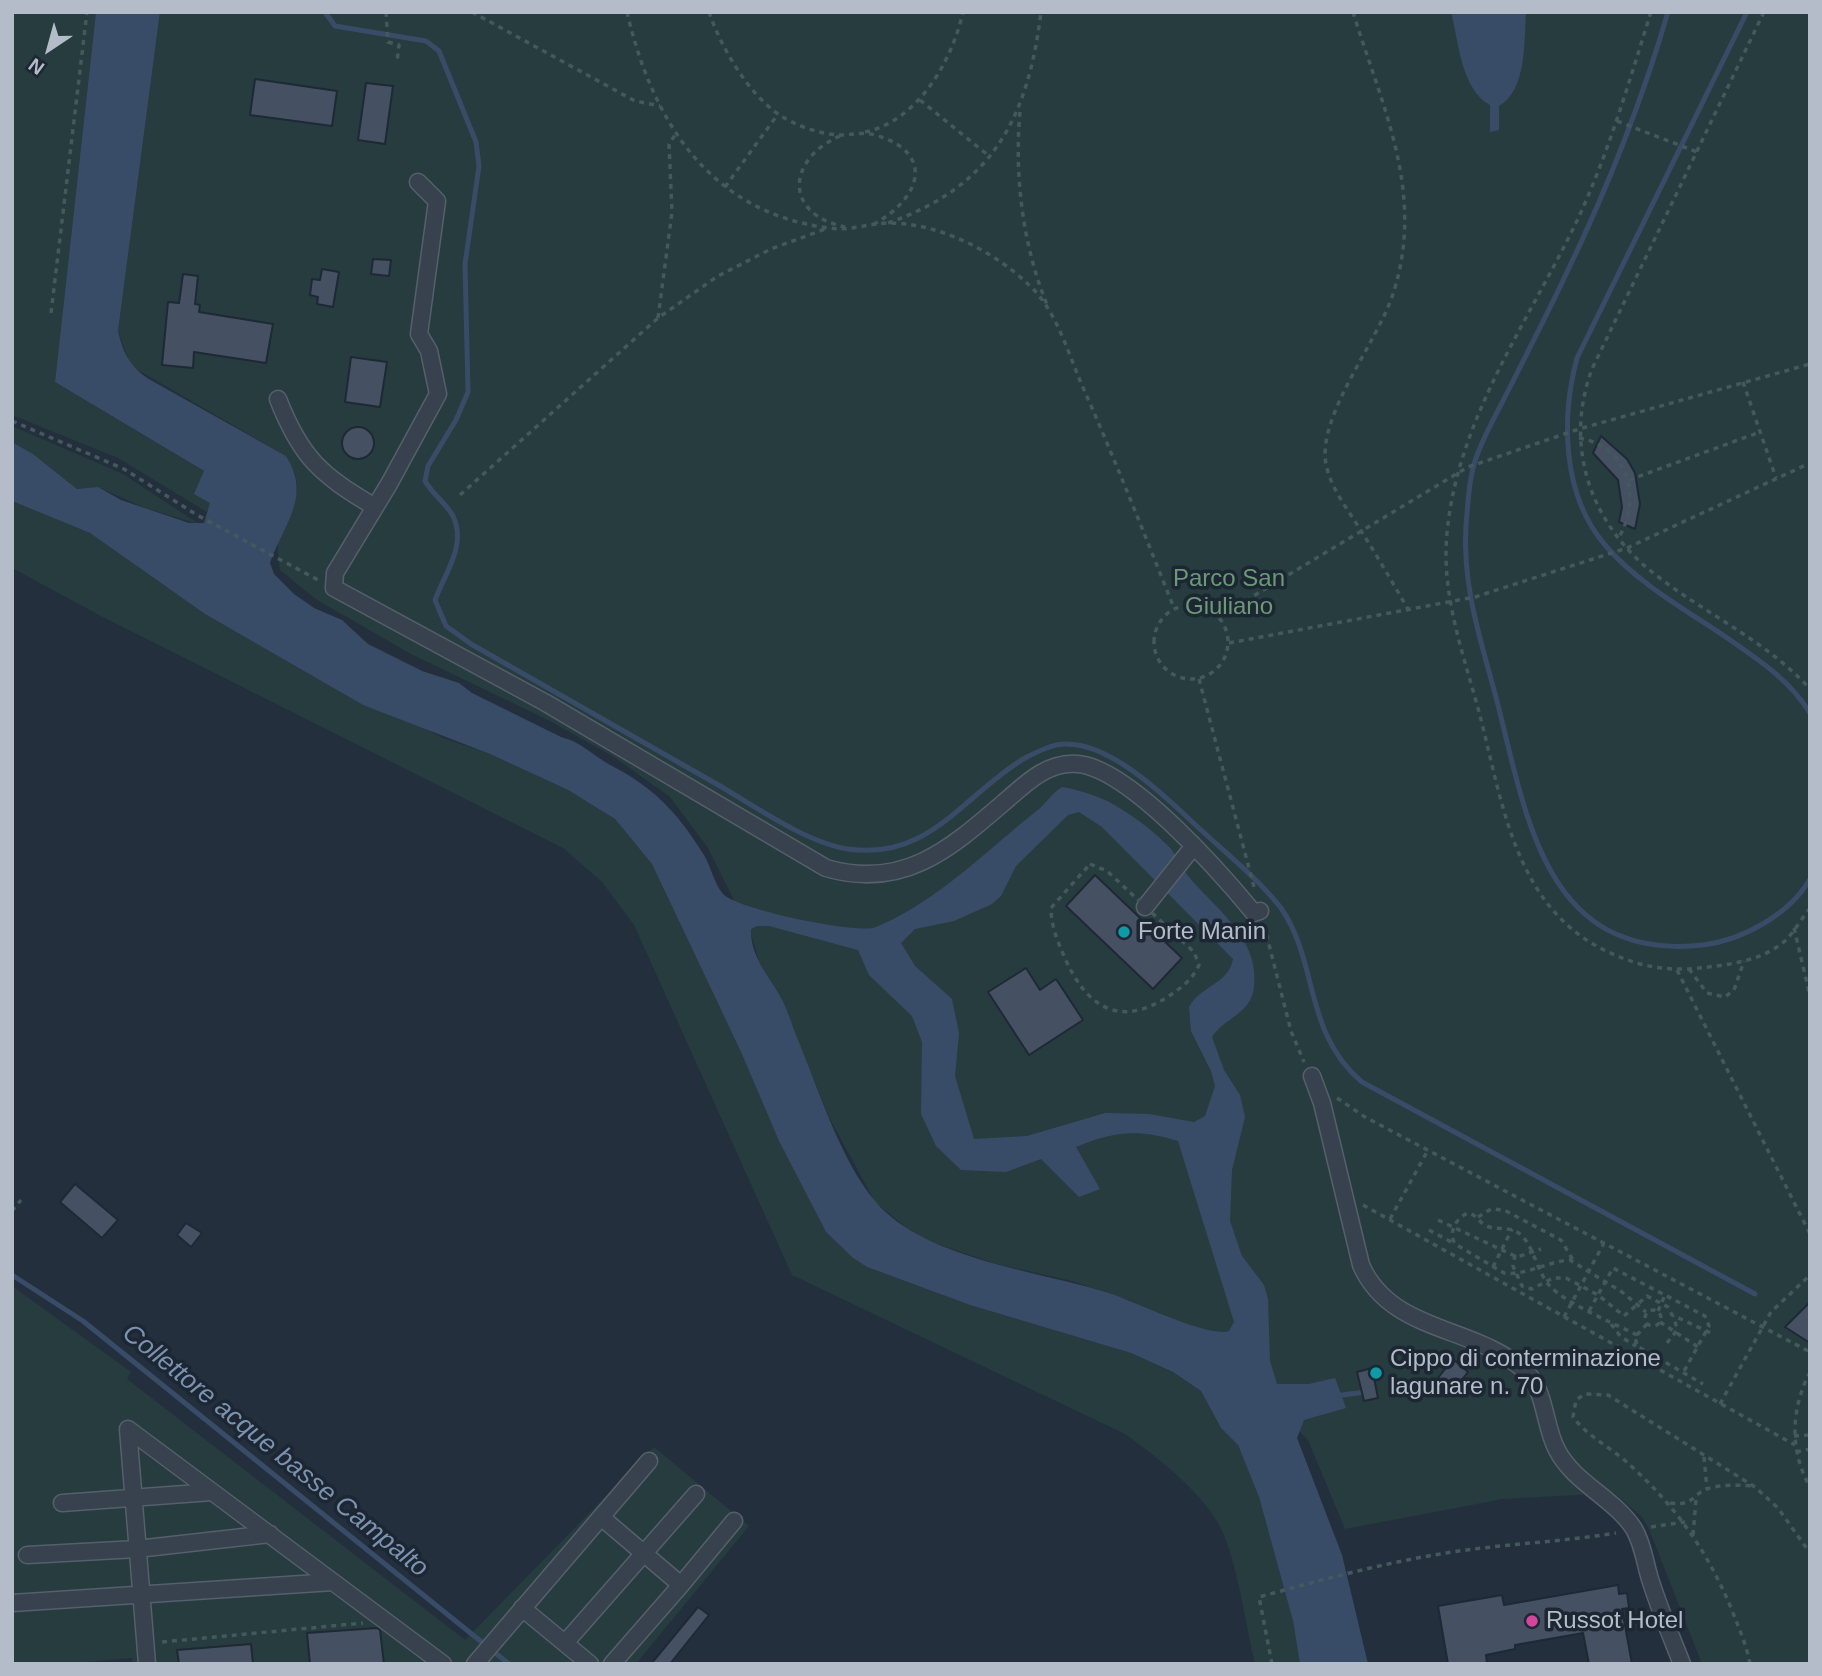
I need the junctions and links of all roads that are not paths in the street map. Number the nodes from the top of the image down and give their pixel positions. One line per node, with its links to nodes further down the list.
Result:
1 (418, 182): 3 (street)
2 (278, 399): 3 (street)
3 (375, 507): 4 (street)
4 (1188, 853): 5 (street); 6 (street)
5 (1145, 907)
6 (1260, 911)
7 (1312, 1076): 30 (street)
8 (649, 1461): 13 (street)
9 (212, 1492): 11 (street); 11 (street); 15 (street)
10 (696, 1494): 17 (street)
11 (134, 1499): 12 (street); 16 (street)
12 (62, 1503)
13 (601, 1517): 17 (street); 23 (street)
14 (734, 1521): 20 (street)
15 (270, 1534): 16 (street); 19 (street)
16 (138, 1549): 18 (street); 21 (street)
17 (643, 1553): 20 (street); 24 (street)
18 (27, 1555)
19 (332, 1582): 21 (street); 26 (street)
20 (681, 1585): 29 (street)
21 (141, 1596): 22 (street); 27 (street)
22 (12, 1603)
23 (523, 1608): 24 (street); 25 (street)
24 (565, 1643): 28 (street)
25 (478, 1660)
26 (437, 1662)
27 (146, 1664)
28 (590, 1664)
29 (611, 1664)
30 (1682, 1664)

